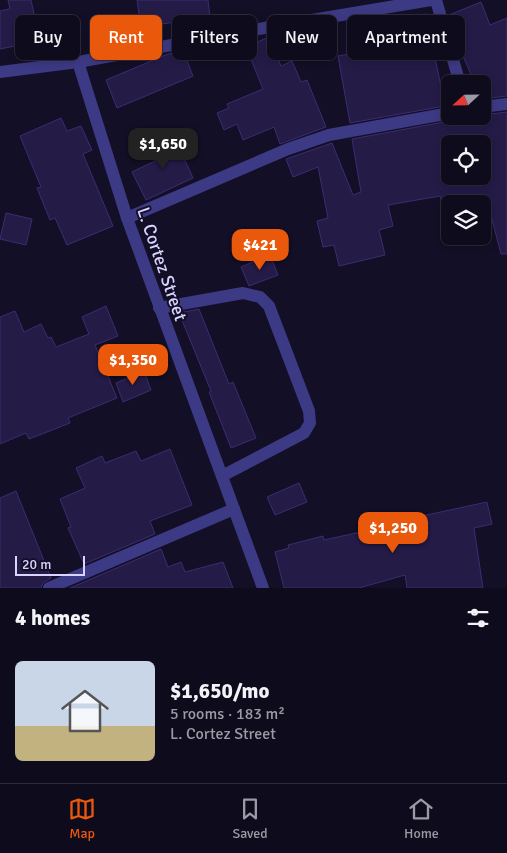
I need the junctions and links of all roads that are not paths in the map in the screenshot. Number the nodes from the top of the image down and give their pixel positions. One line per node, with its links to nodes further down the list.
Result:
1 (432, 0): 3 (street)
2 (436, 0): 5 (street)
3 (78, 62): 4 (street); 9 (street, L. Cortez Street)
4 (0, 72)
5 (457, 75)
6 (507, 104): 7 (street)
7 (491, 106)
8 (441, 114): 9 (street)
9 (127, 218): 10 (street, L. Cortez Street)
10 (159, 308): 11 (street, L. Cortez Street); 11 (street)
11 (222, 476): 12 (street, L. Cortez Street)
12 (234, 509): 13 (street); 14 (street, L. Cortez Street)
13 (49, 588)
14 (263, 588)

